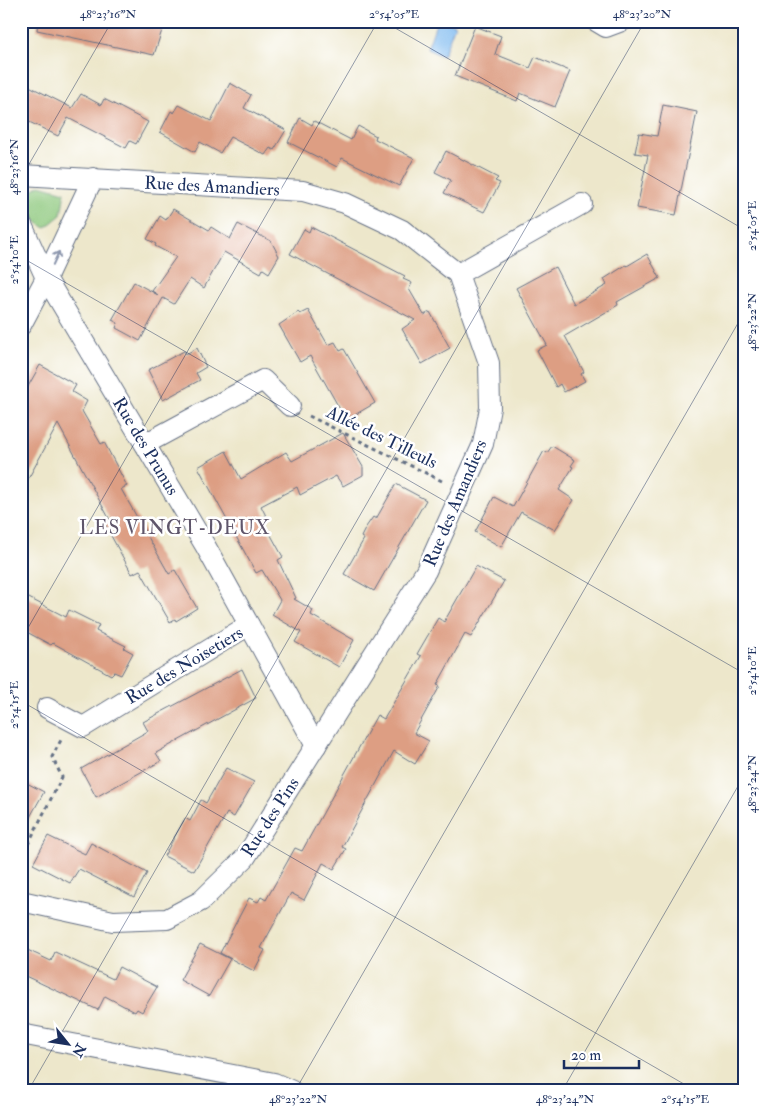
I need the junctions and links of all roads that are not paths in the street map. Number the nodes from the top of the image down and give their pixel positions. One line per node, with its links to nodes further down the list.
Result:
1 (596, 21): 2 (street)
2 (622, 21)
3 (21, 175): 4 (street, Rue des Amandiers)
4 (94, 178): 7 (street, Rue des Amandiers); 8 (street, one-way to 4)
5 (582, 204): 7 (street)
6 (21, 223): 8 (street, Rue des Prunus)
7 (458, 274): 14 (street, Rue des Amandiers)
8 (46, 278): 9 (street); 11 (street, Rue des Prunus)
9 (21, 325)
10 (290, 406): 11 (street)
11 (145, 444): 12 (street, Rue des Prunus)
12 (249, 625): 13 (street, Rue des Noisetiers); 14 (street, Rue des Prunus)
13 (47, 708)
14 (316, 746): 15 (street, Rue des Pins)
15 (21, 901)
16 (21, 1034): 17 (street)
17 (292, 1091)

